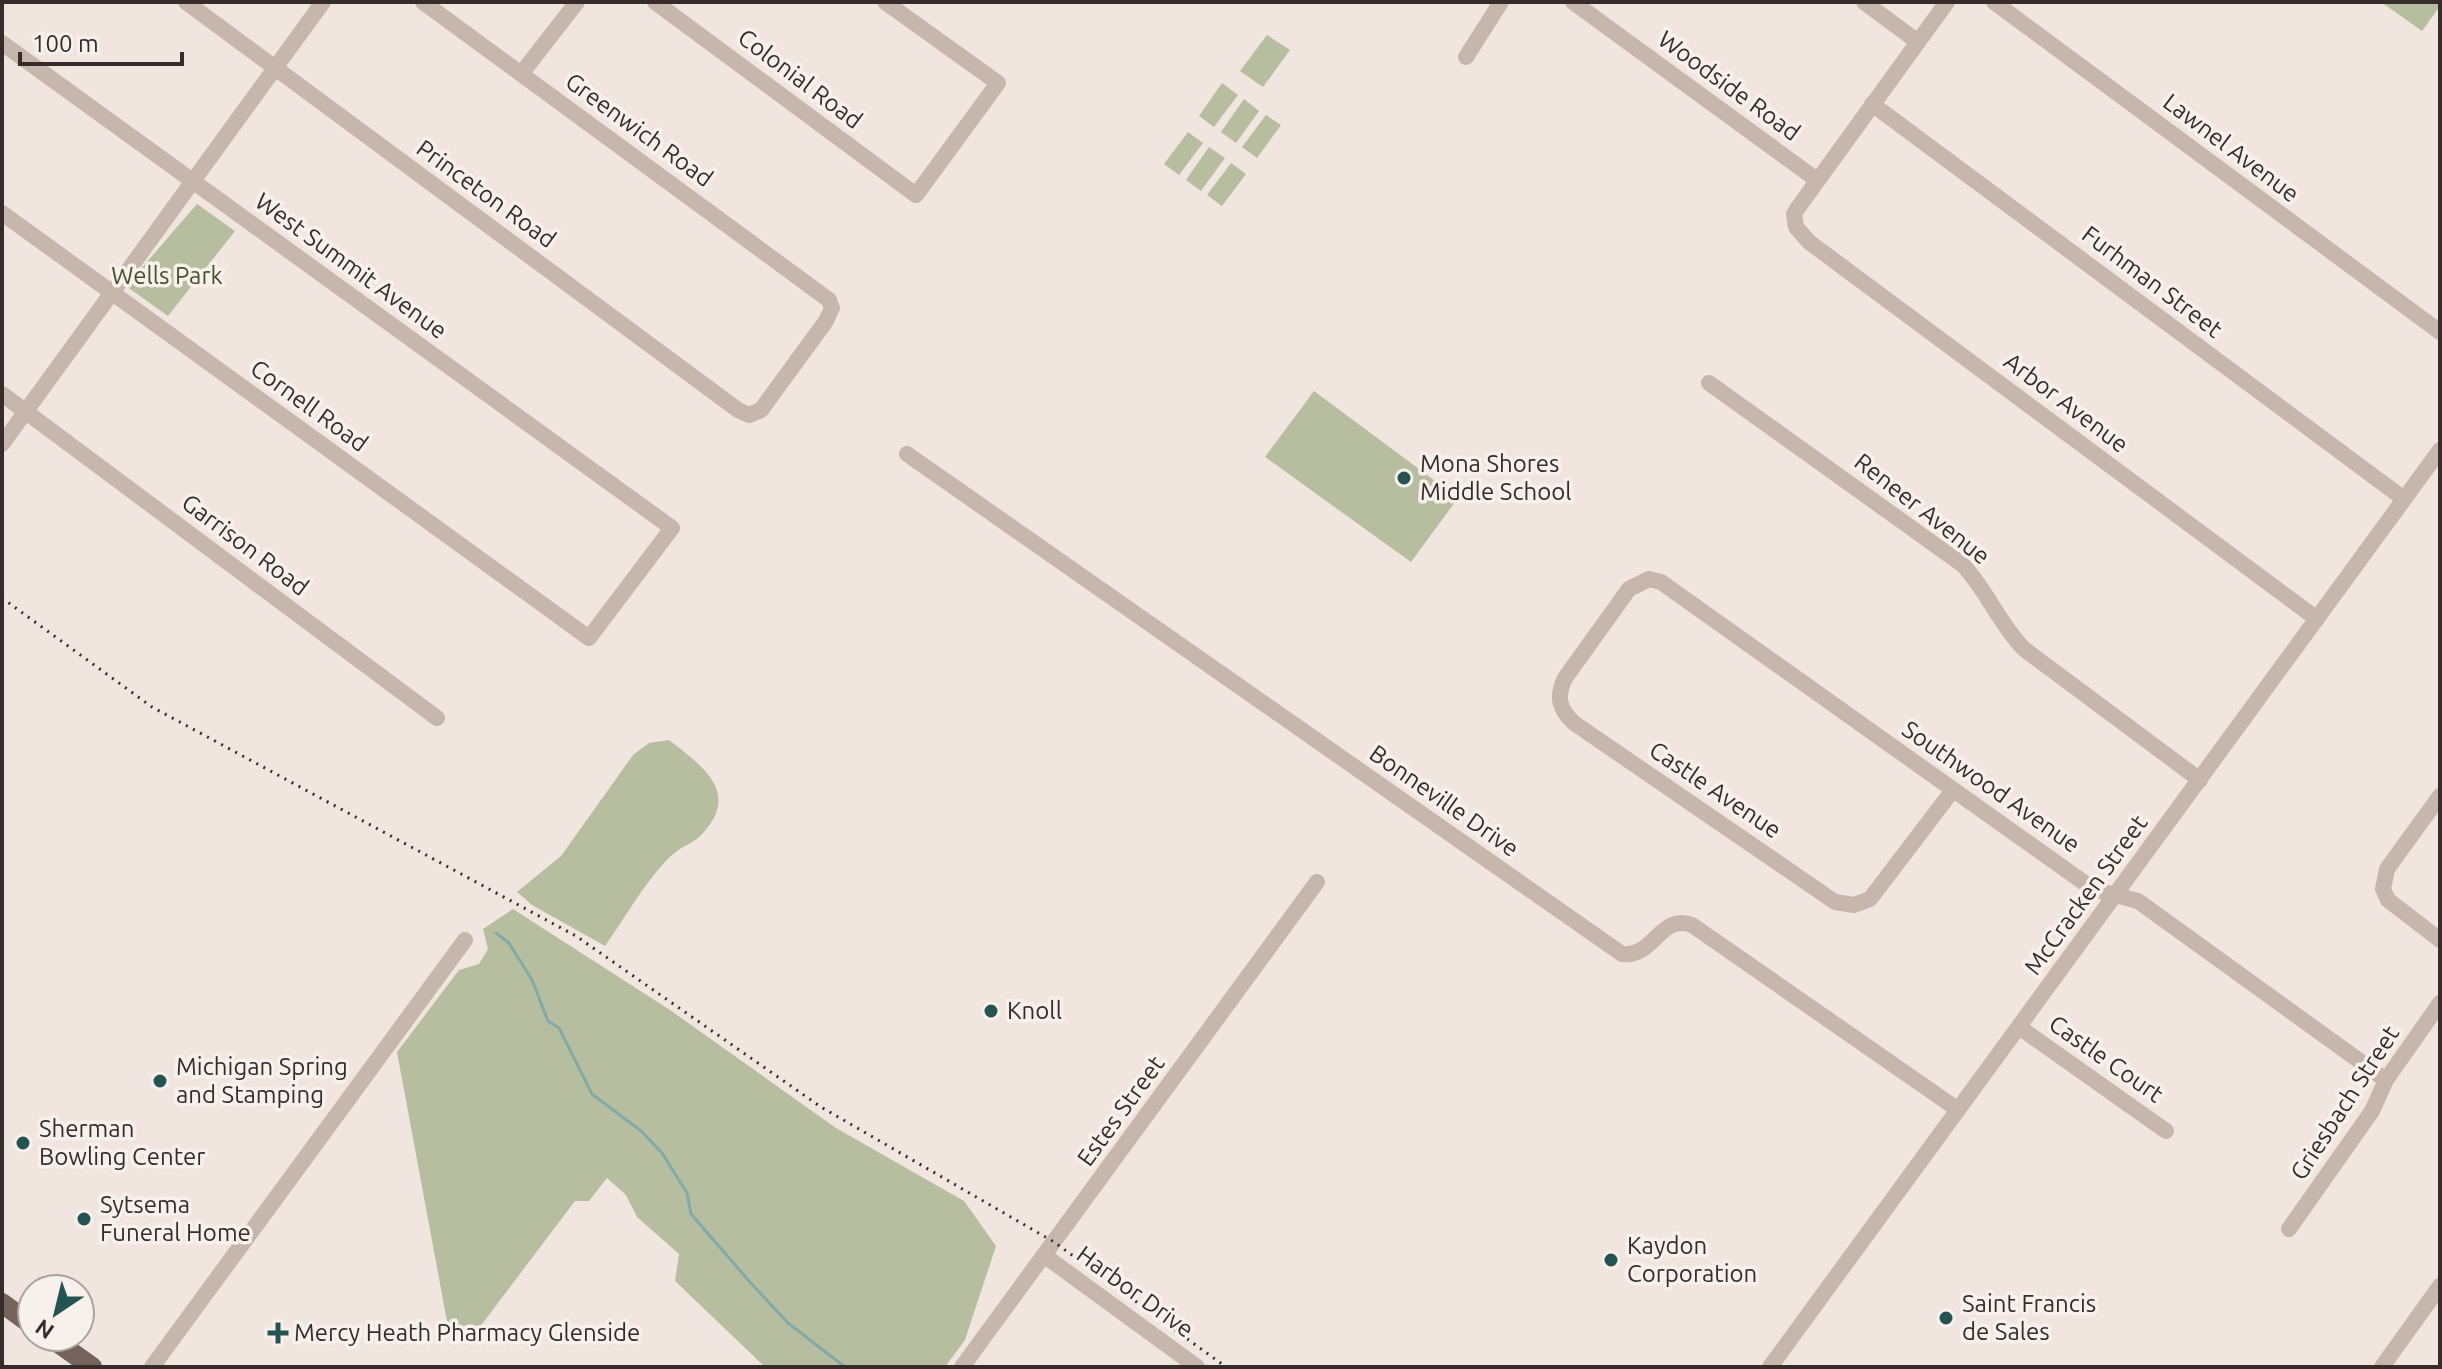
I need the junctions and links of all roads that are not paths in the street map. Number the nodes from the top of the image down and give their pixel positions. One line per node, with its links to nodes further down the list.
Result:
1 (186, 2): 15 (street, Princeton Road)
2 (323, 2): 15 (street)
3 (423, 2): 16 (street, Greenwich Road)
4 (577, 2): 16 (street)
5 (655, 2): 6 (street, Colonial Road)
6 (885, 2)
7 (1501, 2): 14 (street)
8 (1573, 2): 18 (street, Woodside Road)
9 (1864, 2): 12 (street)
10 (1947, 2): 12 (street)
11 (1994, 2): 23 (street, Lawnel Avenue)
12 (1918, 42): 17 (street)
13 (2, 43): 19 (street, West Summit Avenue)
14 (1466, 57)
15 (274, 68): 19 (street); 22 (street, Princeton Road)
16 (521, 74): 22 (street, Greenwich Road)
17 (1872, 104): 18 (street); 30 (street, Furhman Street)
18 (1817, 180): 32 (street, Arbor Avenue)
19 (192, 182): 21 (street); 33 (street, West Summit Avenue)
20 (2, 213): 21 (street, Cornell Road)
21 (111, 292): 26 (street); 33 (street, Cornell Road)
22 (826, 296)
23 (2440, 332)
24 (1709, 383): 35 (street, Reneer Avenue)
25 (2, 394): 26 (street, Garrison Road)
26 (25, 411): 27 (street); 34 (street, Garrison Road)
27 (2, 444)
28 (2440, 450): 30 (street, McCracken Street)
29 (907, 454): 45 (street, Bonneville Drive)
30 (2404, 499): 32 (street, McCracken Street)
31 (1649, 579): 36 (street, Southwood Avenue); 36 (street, Castle Avenue)
32 (2317, 619): 35 (street, McCracken Street)
33 (589, 638)
34 (437, 718)
35 (2200, 780): 39 (street, McCracken Street)
36 (1953, 790): 39 (street, Southwood Avenue)
37 (2440, 796): 41 (street)
38 (1317, 882): 48 (street, Estes Street)
39 (2115, 895): 43 (street, McCracken Street); 44 (street, Southwood Avenue)
40 (465, 940): 52 (street)
41 (2440, 940)
42 (2440, 1003): 44 (street, Griesbach Street)
43 (2019, 1027): 45 (street, McCracken Street); 46 (street, Castle Court)
44 (2386, 1080): 47 (street, Griesbach Street)
45 (1957, 1109): 55 (street, McCracken Street)
46 (2166, 1131)
47 (2289, 1229)
48 (1045, 1256): 53 (street, Estes Street); 54 (street, Harbor Drive)
49 (2440, 1286): 56 (street)
50 (72, 1353): 51 (main road)
51 (92, 1367)
52 (152, 1367)
53 (962, 1367)
54 (1197, 1367)
55 (1770, 1367)
56 (2382, 1367)

